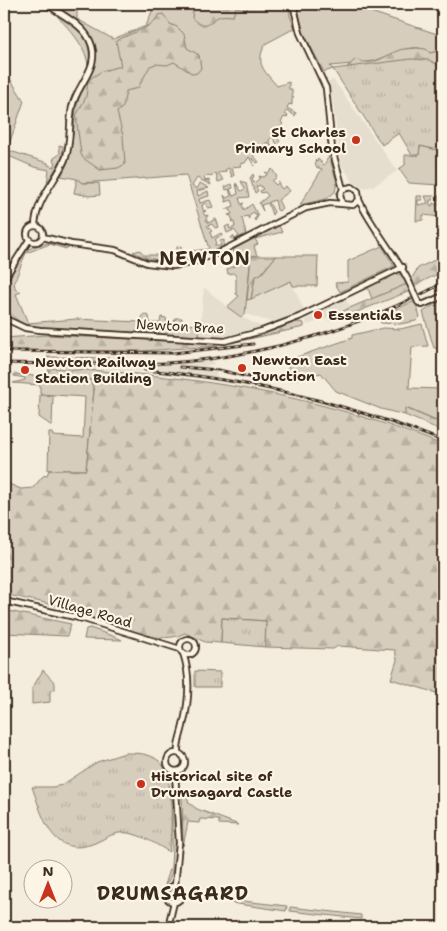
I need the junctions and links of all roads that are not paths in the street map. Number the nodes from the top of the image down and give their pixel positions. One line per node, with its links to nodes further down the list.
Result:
1 (47, 4): 12 (street)
2 (293, 4): 3 (street)
3 (340, 175): 4 (street); 5 (street)
4 (349, 186): 5 (street); 7 (street)
5 (343, 189): 6 (street)
6 (340, 195): 8 (street); 9 (street)
7 (359, 200): 10 (street); 11 (street)
8 (342, 202): 9 (street); 10 (street)
9 (330, 203): 13 (street)
10 (353, 206): 11 (street)
11 (366, 213): 15 (street)
12 (35, 226): 13 (street); 14 (street)
13 (43, 236): 14 (street)
14 (29, 240): 16 (street)
15 (403, 267): 17 (street, bridge); 18 (street, Newton Brae)
16 (4, 282)
17 (443, 296)
18 (4, 318)
19 (4, 601): 21 (street, Village Road)
20 (181, 642): 21 (street, Village Road); 22 (street); 23 (street)
21 (169, 644): 22 (street, Village Road)
22 (181, 651): 23 (street); 24 (street)
23 (192, 654): 24 (street)
24 (188, 668): 25 (street)
25 (178, 752): 26 (street); 26 (street)
26 (175, 771): 27 (street)
27 (175, 886): 28 (street); 28 (street)
28 (174, 902): 29 (street)
29 (168, 927)

